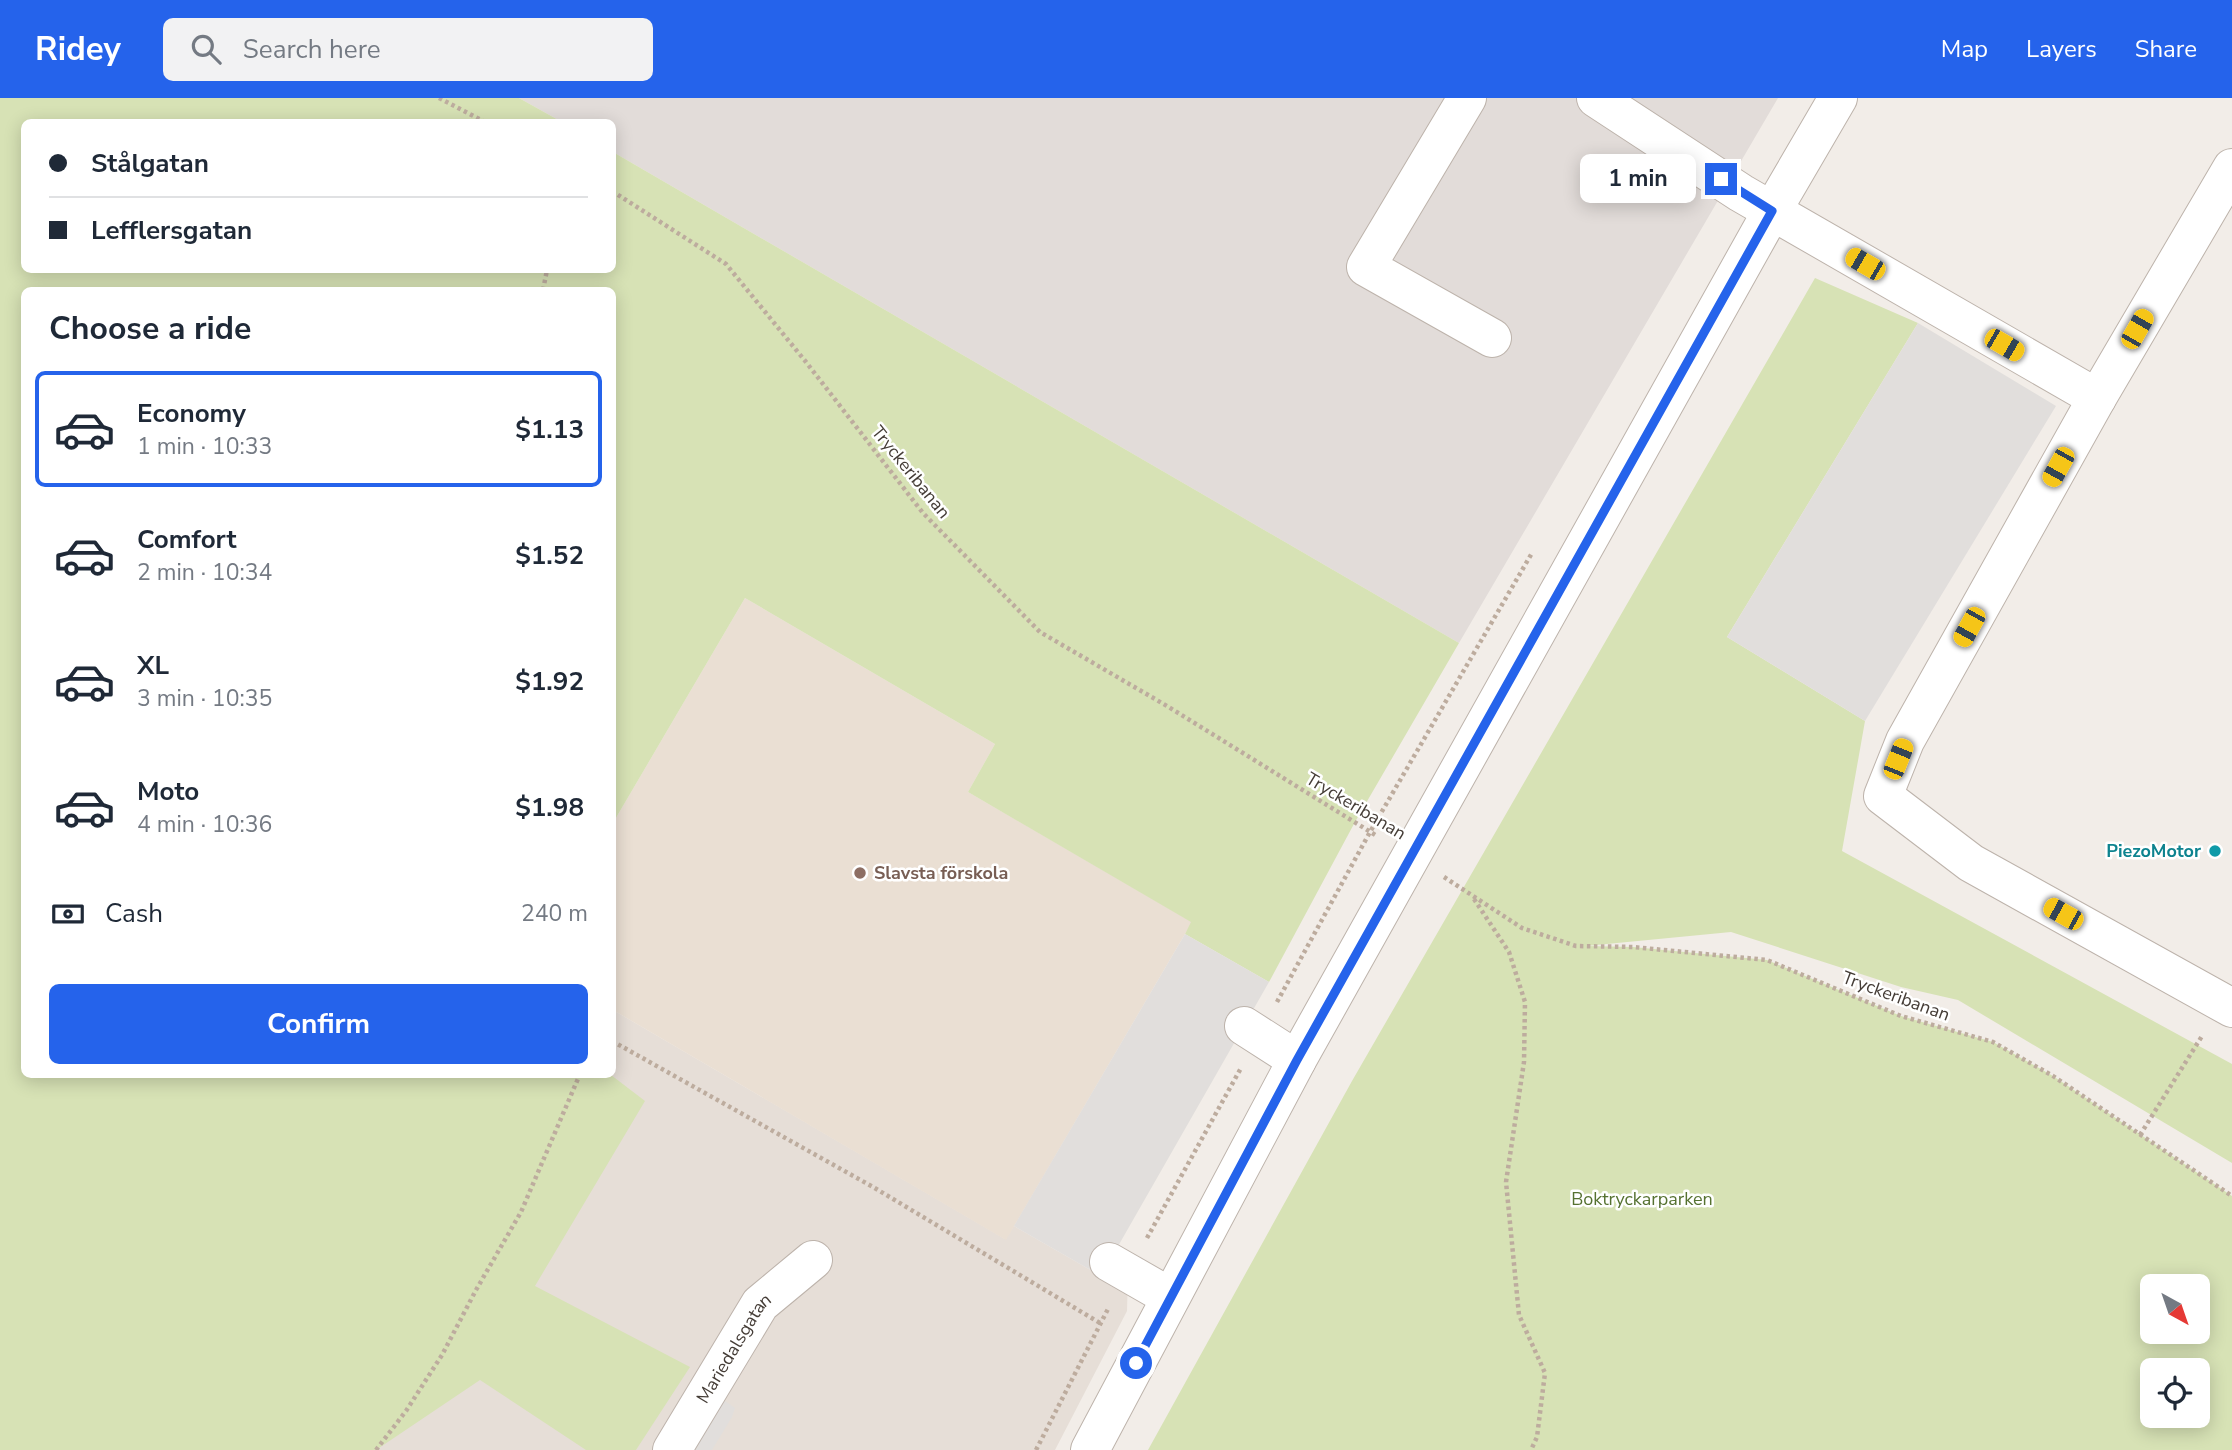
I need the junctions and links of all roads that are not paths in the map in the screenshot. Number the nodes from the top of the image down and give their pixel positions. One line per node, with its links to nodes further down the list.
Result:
1 (1467, 98): 6 (street)
2 (1596, 98): 5 (street)
3 (1838, 98): 5 (street)
4 (2232, 168): 7 (street)
5 (1772, 211): 7 (street); 10 (street)
6 (1492, 338)
7 (2096, 398): 8 (street)
8 (2228, 1005)
9 (1244, 1026): 10 (street)
10 (1297, 1060): 13 (street)
11 (813, 1260): 14 (street, Mariedalsgatan)
12 (1109, 1262): 13 (street)
13 (1170, 1297): 15 (street)
14 (672, 1450)
15 (1090, 1450)

